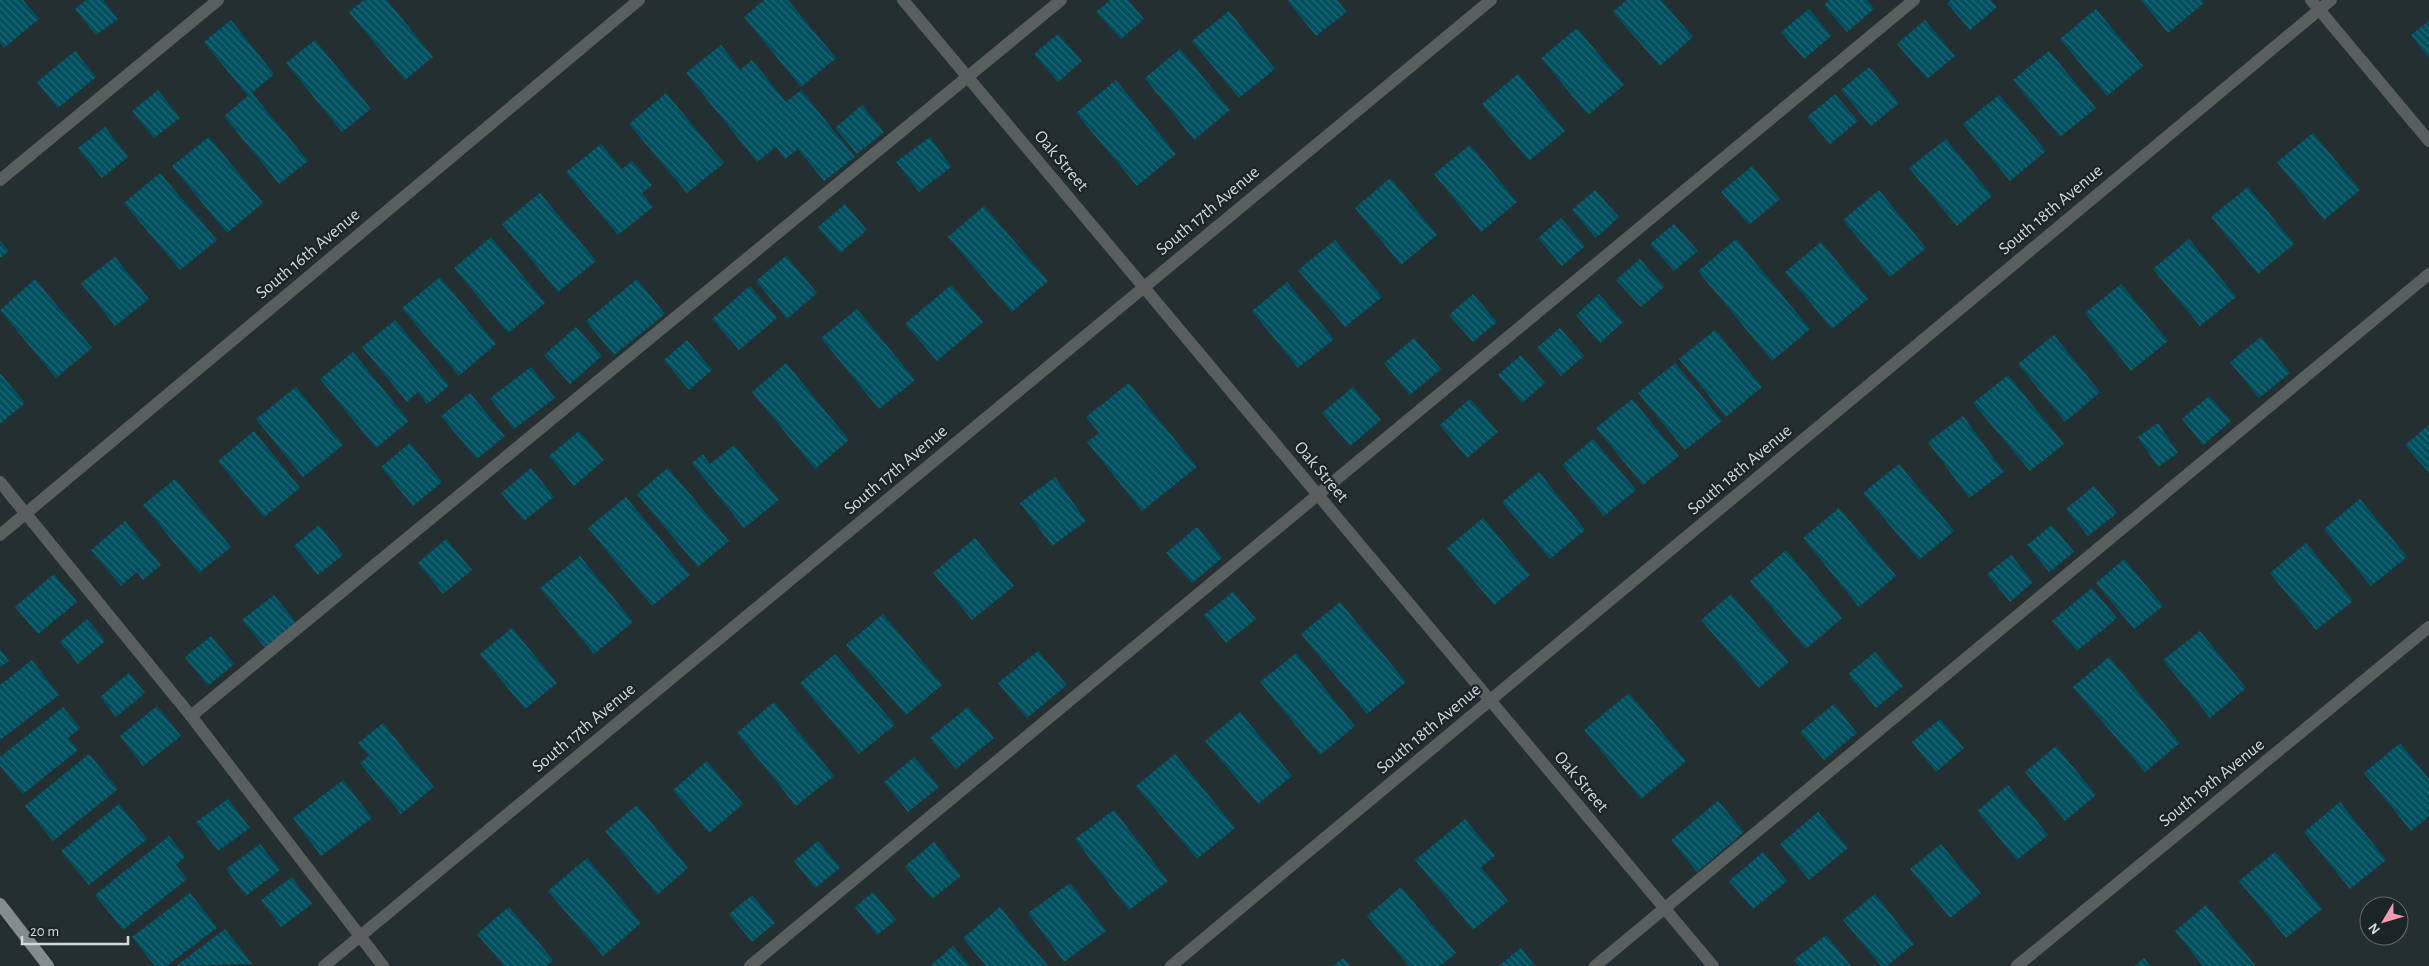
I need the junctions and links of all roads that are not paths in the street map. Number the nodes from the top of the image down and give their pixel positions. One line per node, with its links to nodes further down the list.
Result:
1 (218, 0): 11 (street)
2 (639, 0): 16 (street, South 16th Avenue)
3 (903, 0): 9 (street, Oak Street)
4 (1061, 0): 9 (street)
5 (1491, 0): 13 (street, South 17th Avenue)
6 (1914, 0): 15 (street)
7 (2331, 0): 8 (street, South 18th Avenue)
8 (2315, 5): 10 (street); 19 (street, South 18th Avenue)
9 (968, 77): 13 (street, Oak Street); 20 (street)
10 (2429, 141)
11 (0, 180)
12 (2429, 274): 22 (street)
13 (1144, 288): 15 (street, Oak Street); 23 (street, South 17th Avenue)
14 (0, 482): 16 (street)
15 (1317, 494): 19 (street, Oak Street); 27 (street)
16 (25, 514): 17 (street, South 16th Avenue); 20 (street)
17 (0, 535)
18 (2429, 626): 31 (street, South 19th Avenue)
19 (1490, 701): 22 (street, Oak Street); 28 (street, South 18th Avenue)
20 (191, 716): 23 (street)
21 (0, 904): 24 (main road)
22 (1664, 908): 29 (street); 30 (street, Oak Street)
23 (360, 936): 25 (street, South 17th Avenue); 26 (street)
24 (48, 966)
25 (324, 966)
26 (382, 966)
27 (750, 966)
28 (1172, 966)
29 (1595, 966)
30 (1713, 966)
31 (2017, 966)

